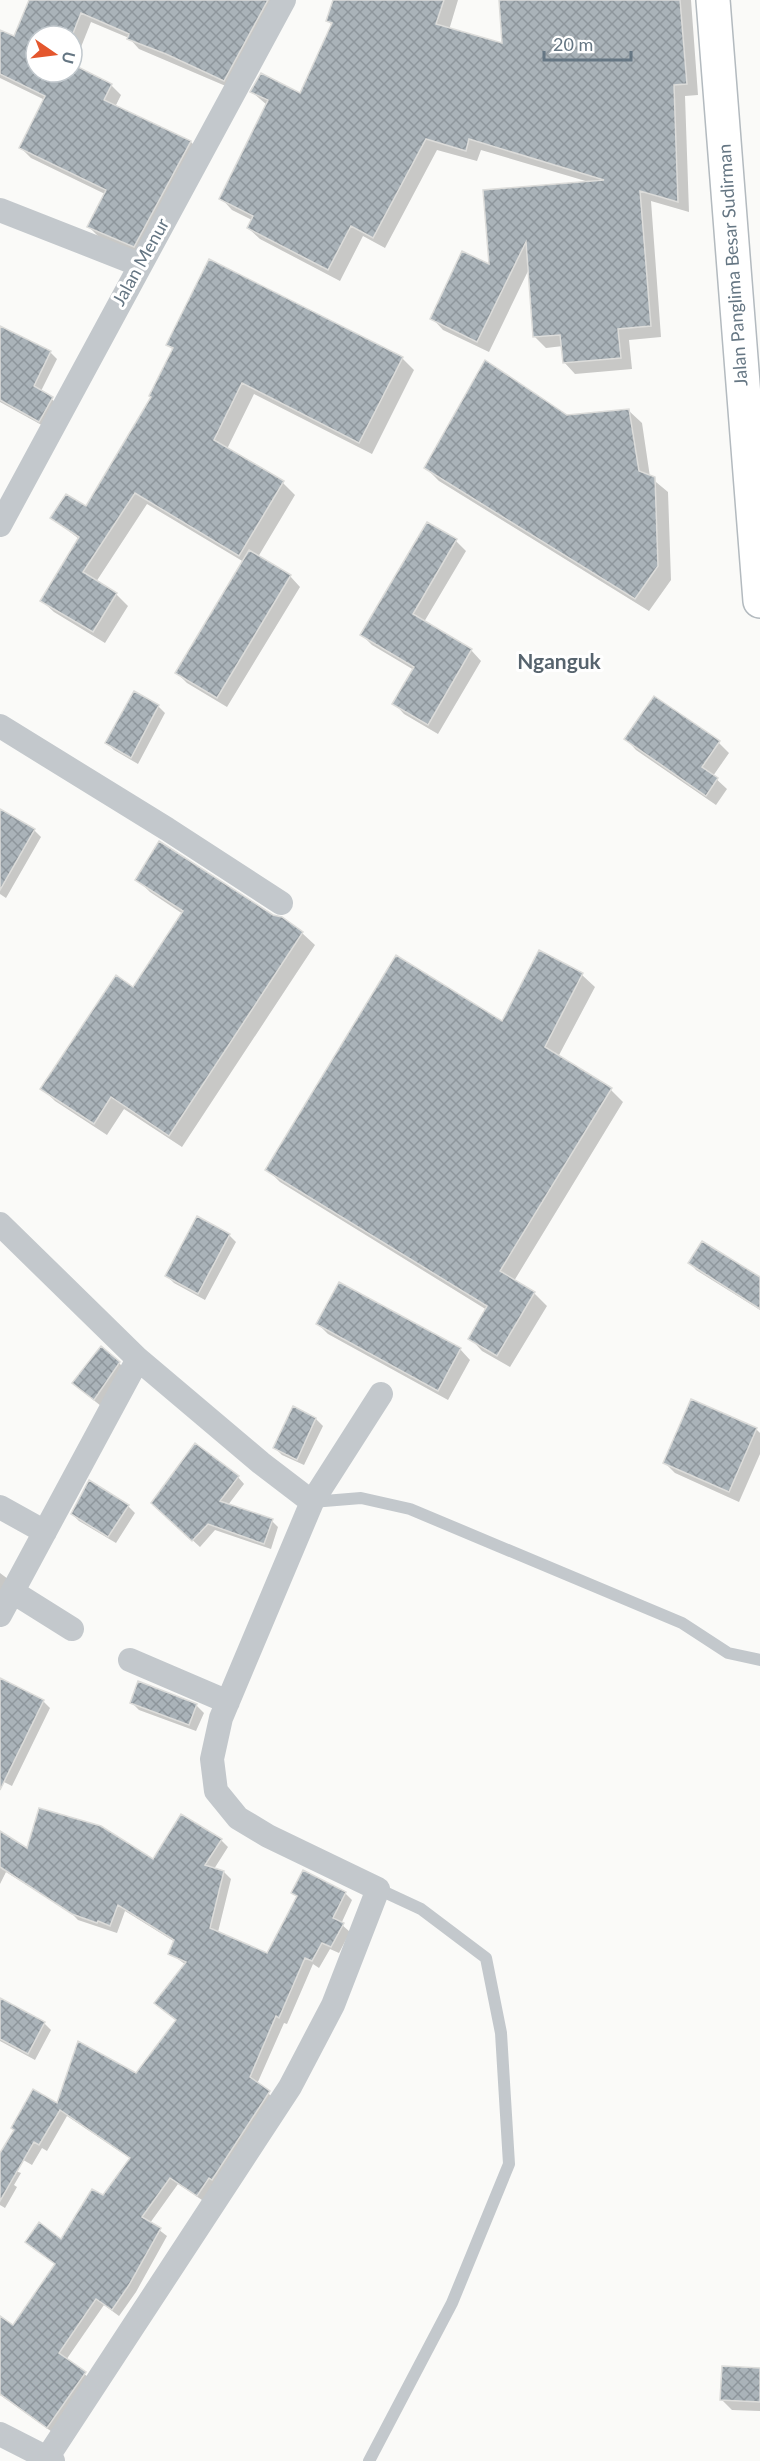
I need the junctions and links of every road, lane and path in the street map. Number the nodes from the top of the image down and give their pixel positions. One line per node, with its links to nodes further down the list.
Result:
1 (284, 0): 4 (street, Jalan Menur)
2 (712, 0): 5 (main road, Jalan Panglima Besar Sudirman)
3 (0, 210): 4 (street)
4 (140, 265): 6 (street, Jalan Menur)
5 (753, 439): 7 (main road, Jalan Panglima Besar Sudirman)
6 (0, 525)
7 (760, 601)
8 (0, 726): 9 (street)
9 (281, 903)
10 (0, 1224): 11 (street)
11 (138, 1359): 13 (street); 15 (street)
12 (381, 1394): 13 (street)
13 (312, 1502): 20 (lane); 21 (street)
14 (0, 1507): 15 (street)
15 (45, 1532): 16 (street)
16 (13, 1592): 17 (street); 18 (street)
17 (0, 1615)
18 (72, 1629)
19 (130, 1660): 21 (street)
20 (760, 1660)
21 (228, 1702): 22 (street)
22 (378, 1889): 24 (street); 25 (lane)
23 (0, 2434): 24 (street)
24 (50, 2460)
25 (369, 2461)

